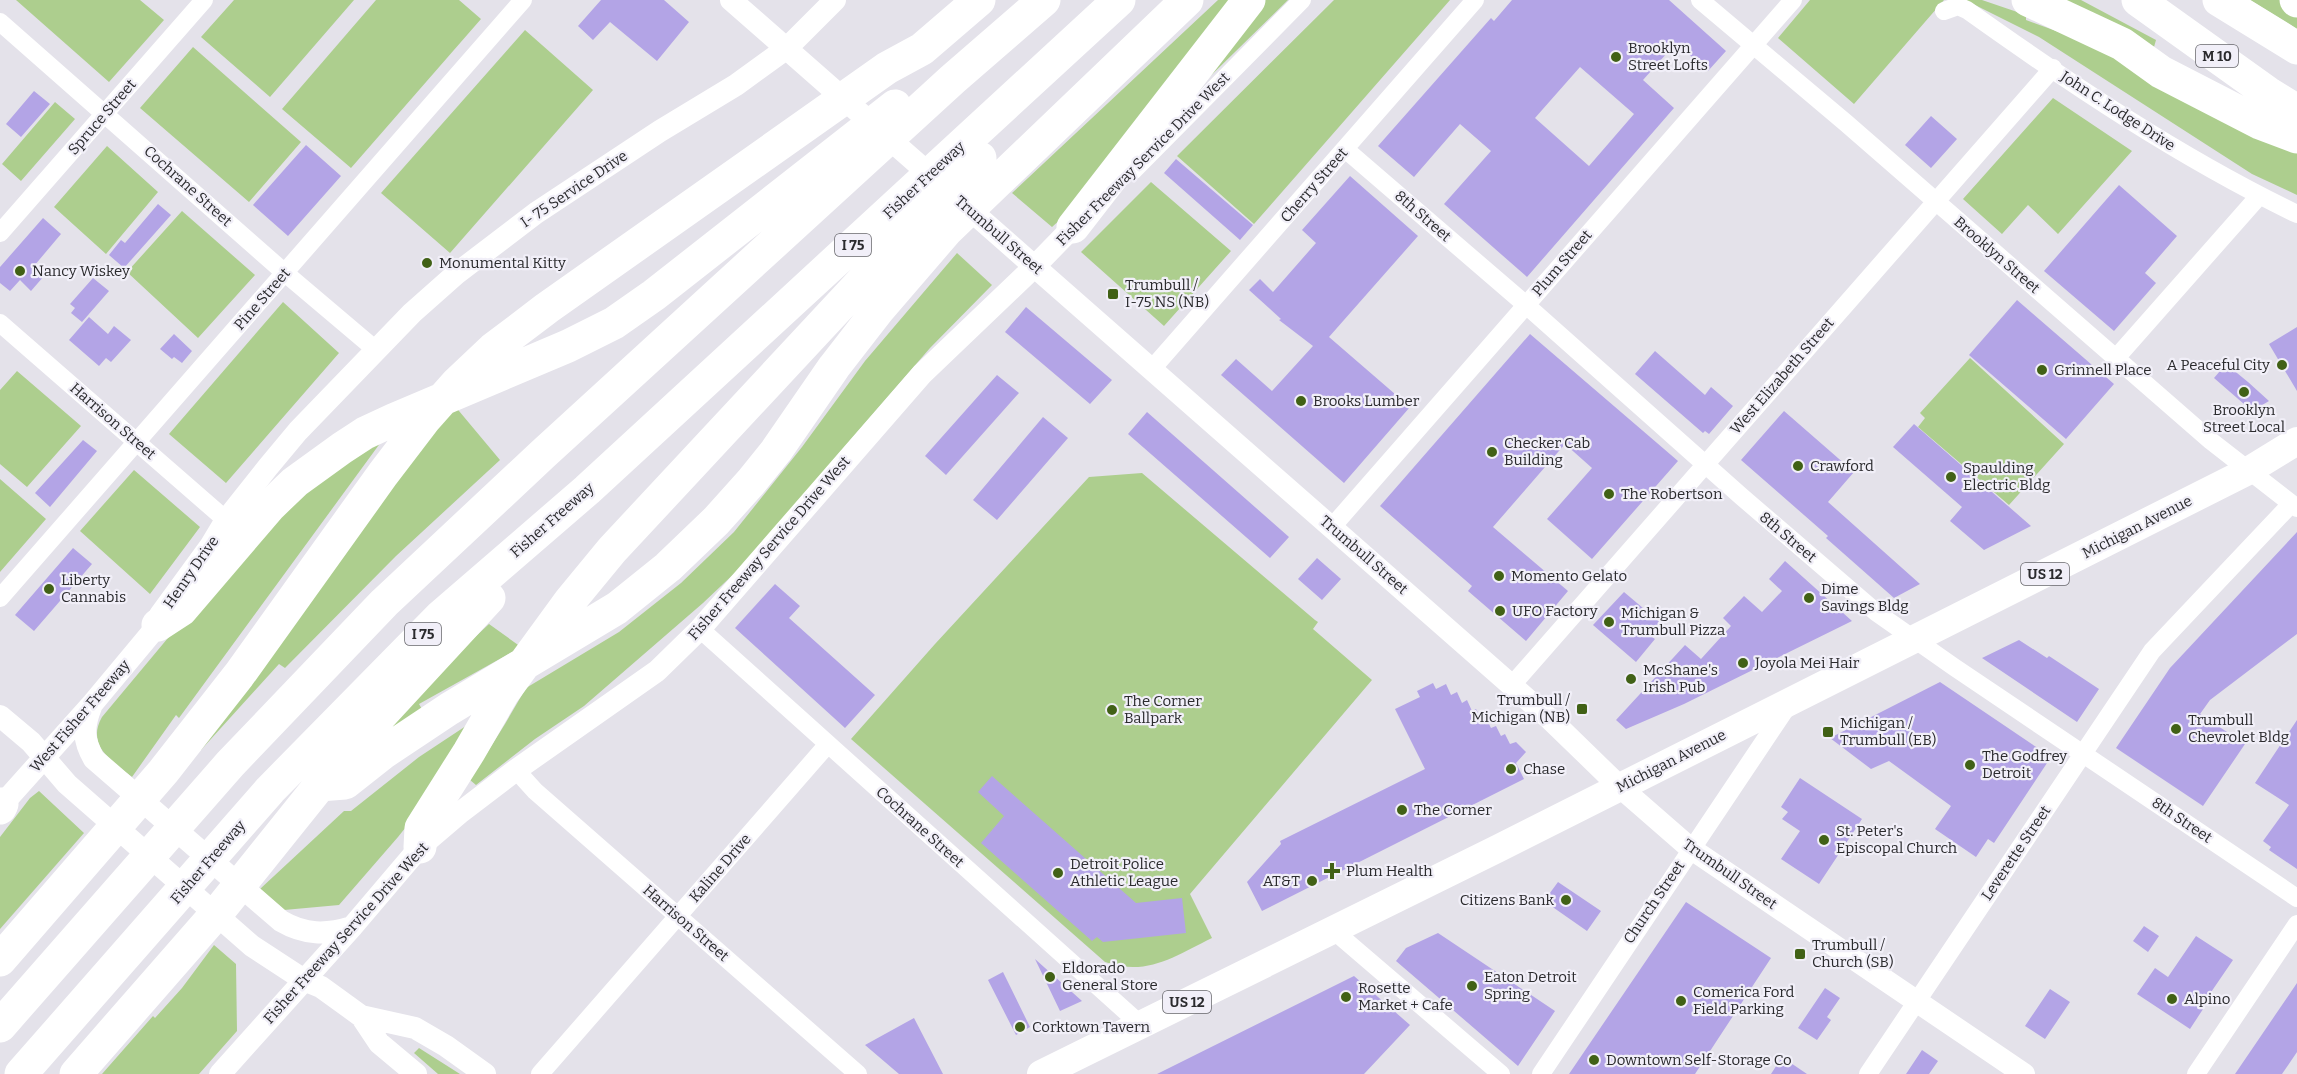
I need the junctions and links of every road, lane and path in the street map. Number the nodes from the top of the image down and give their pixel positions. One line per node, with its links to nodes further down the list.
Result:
1 (204, 0): 28 (street, Spruce Street)
2 (523, 0): 37 (street, Pine Street)
3 (731, 0): 22 (street, Trumbull Street)
4 (835, 0): 22 (street, I- 75 Service Drive)
5 (954, 0): 24 (highway)
6 (979, 0): 24 (highway)
7 (1044, 0): 26 (highway)
8 (1119, 0): 47 (highway, Fisher Freeway / I 75)
9 (1141, 0): 66 (highway)
10 (1187, 0): 63 (highway)
11 (1250, 0): 34 (highway)
12 (1302, 0): 34 (street, Fisher Freeway Service Drive West)
13 (1475, 0): 30 (street, Cherry Street)
14 (1700, 0): 21 (street, Brooklyn Street)
15 (1793, 0): 21 (street, Plum Street)
16 (2028, 0): 29 (highway)
17 (2138, 0): 27 (highway, M 10)
18 (2219, 0): 23 (highway)
19 (1944, 11): 25 (street, John C. Lodge Drive)
20 (0, 22): 28 (street, Cochrane Street)
21 (1753, 46): 32 (street, Brooklyn Street); 38 (street, Plum Street)
22 (787, 48): 36 (street, Trumbull Street); 40 (street, I- 75 Service Drive)
23 (2297, 48)
24 (887, 68): 73 (highway)
25 (2053, 68): 31 (street, John C. Lodge Drive); 32 (street, West Elizabeth Street)
26 (953, 79): 52 (highway); 78 (highway)
27 (2297, 111)
28 (105, 113): 35 (street, Spruce Street); 37 (street, Cochrane Street)
29 (2297, 137)
30 (1345, 149): 38 (street, 8th Street); 42 (street, Cherry Street)
31 (2259, 196): 33 (street, John C. Lodge Drive); 41 (street)
32 (1936, 202): 41 (street, Brooklyn Street); 45 (street, West Elizabeth Street)
33 (2297, 214)
34 (1073, 227): 36 (street, Fisher Freeway Service Drive West)
35 (0, 233)
36 (1035, 266): 42 (street, Trumbull Street); 53 (street, Fisher Freeway Service Drive West)
37 (285, 273): 40 (street, Cochrane Street); 44 (street, Pine Street)
38 (1526, 305): 45 (street, 8th Street); 50 (street, Plum Street)
39 (0, 323): 44 (street, Harrison Street)
40 (376, 350): 49 (street)
41 (2116, 358): 46 (street, Brooklyn Street)
42 (1151, 370): 50 (street, Trumbull Street)
43 (2297, 441): 46 (main road, Michigan Avenue / US 12)
44 (137, 443): 49 (street, Harrison Street); 51 (street, Pine Street)
45 (1704, 464): 54 (street, 8th Street); 55 (street, West Elizabeth Street)
46 (2248, 471): 48 (street, Brooklyn Street); 54 (main road, Michigan Avenue / US 12)
47 (587, 490): 63 (highway); 79 (highway, Fisher Freeway / I 75)
48 (2294, 506): 60 (street, Leverette Street)
49 (226, 520): 52 (street, Henry Drive)
50 (1332, 527): 55 (street, Trumbull Street)
51 (0, 598)
52 (158, 625): 57 (street, West Fisher Freeway)
53 (700, 629): 59 (street, Cochrane Street); 62 (street, Fisher Freeway Service Drive West)
54 (1915, 640): 56 (main road, Michigan Avenue / US 12); 60 (street, 8th Street)
55 (1512, 685): 64 (street, Trumbull Street)
56 (1790, 702): 64 (main road, Michigan Avenue / US 12); 67 (street, Church Street)
57 (93, 703): 61 (street, West Fisher Freeway); 71 (street)
58 (0, 716): 61 (street)
59 (828, 744): 69 (street, Kaline Drive); 77 (street, Cochrane Street)
60 (2083, 754): 68 (street, 8th Street); 75 (street, Leverette Street)
61 (44, 758): 65 (street, West Fisher Freeway); 74 (street)
62 (516, 770): 66 (street, Fisher Freeway Service Drive West); 69 (street, Harrison Street)
63 (319, 785): 80 (highway)
64 (1620, 787): 67 (street, Trumbull Street); 72 (main road, Michigan Avenue / US 12)
65 (1, 806)
66 (420, 847): 71 (street, Fisher Freeway Service Drive West)
67 (1690, 848): 75 (street, Trumbull Street); 88 (street, Church Street)
68 (2297, 898)
69 (678, 916): 84 (street, Kaline Drive); 85 (street, Harrison Street)
70 (2297, 924): 91 (street)
71 (352, 927): 74 (street, Fisher Freeway Service Drive West)
72 (1332, 930): 77 (main road, Michigan Avenue / US 12); 87 (street)
73 (0, 960)
74 (304, 980): 76 (street); 81 (street, Fisher Freeway Service Drive West)
75 (1916, 1002): 89 (street, Leverette Street); 90 (street, Trumbull Street)
76 (361, 1016): 82 (street); 83 (street)
77 (1141, 1025): 86 (main road, Michigan Avenue / US 12)
78 (0, 1026)
79 (21, 1074)
80 (76, 1074)
81 (220, 1074)
82 (416, 1074)
83 (484, 1074)
84 (540, 1074)
85 (858, 1074)
86 (1041, 1074)
87 (1501, 1074)
88 (1541, 1074)
89 (1869, 1074)
90 (2024, 1074)
91 (2196, 1074)

